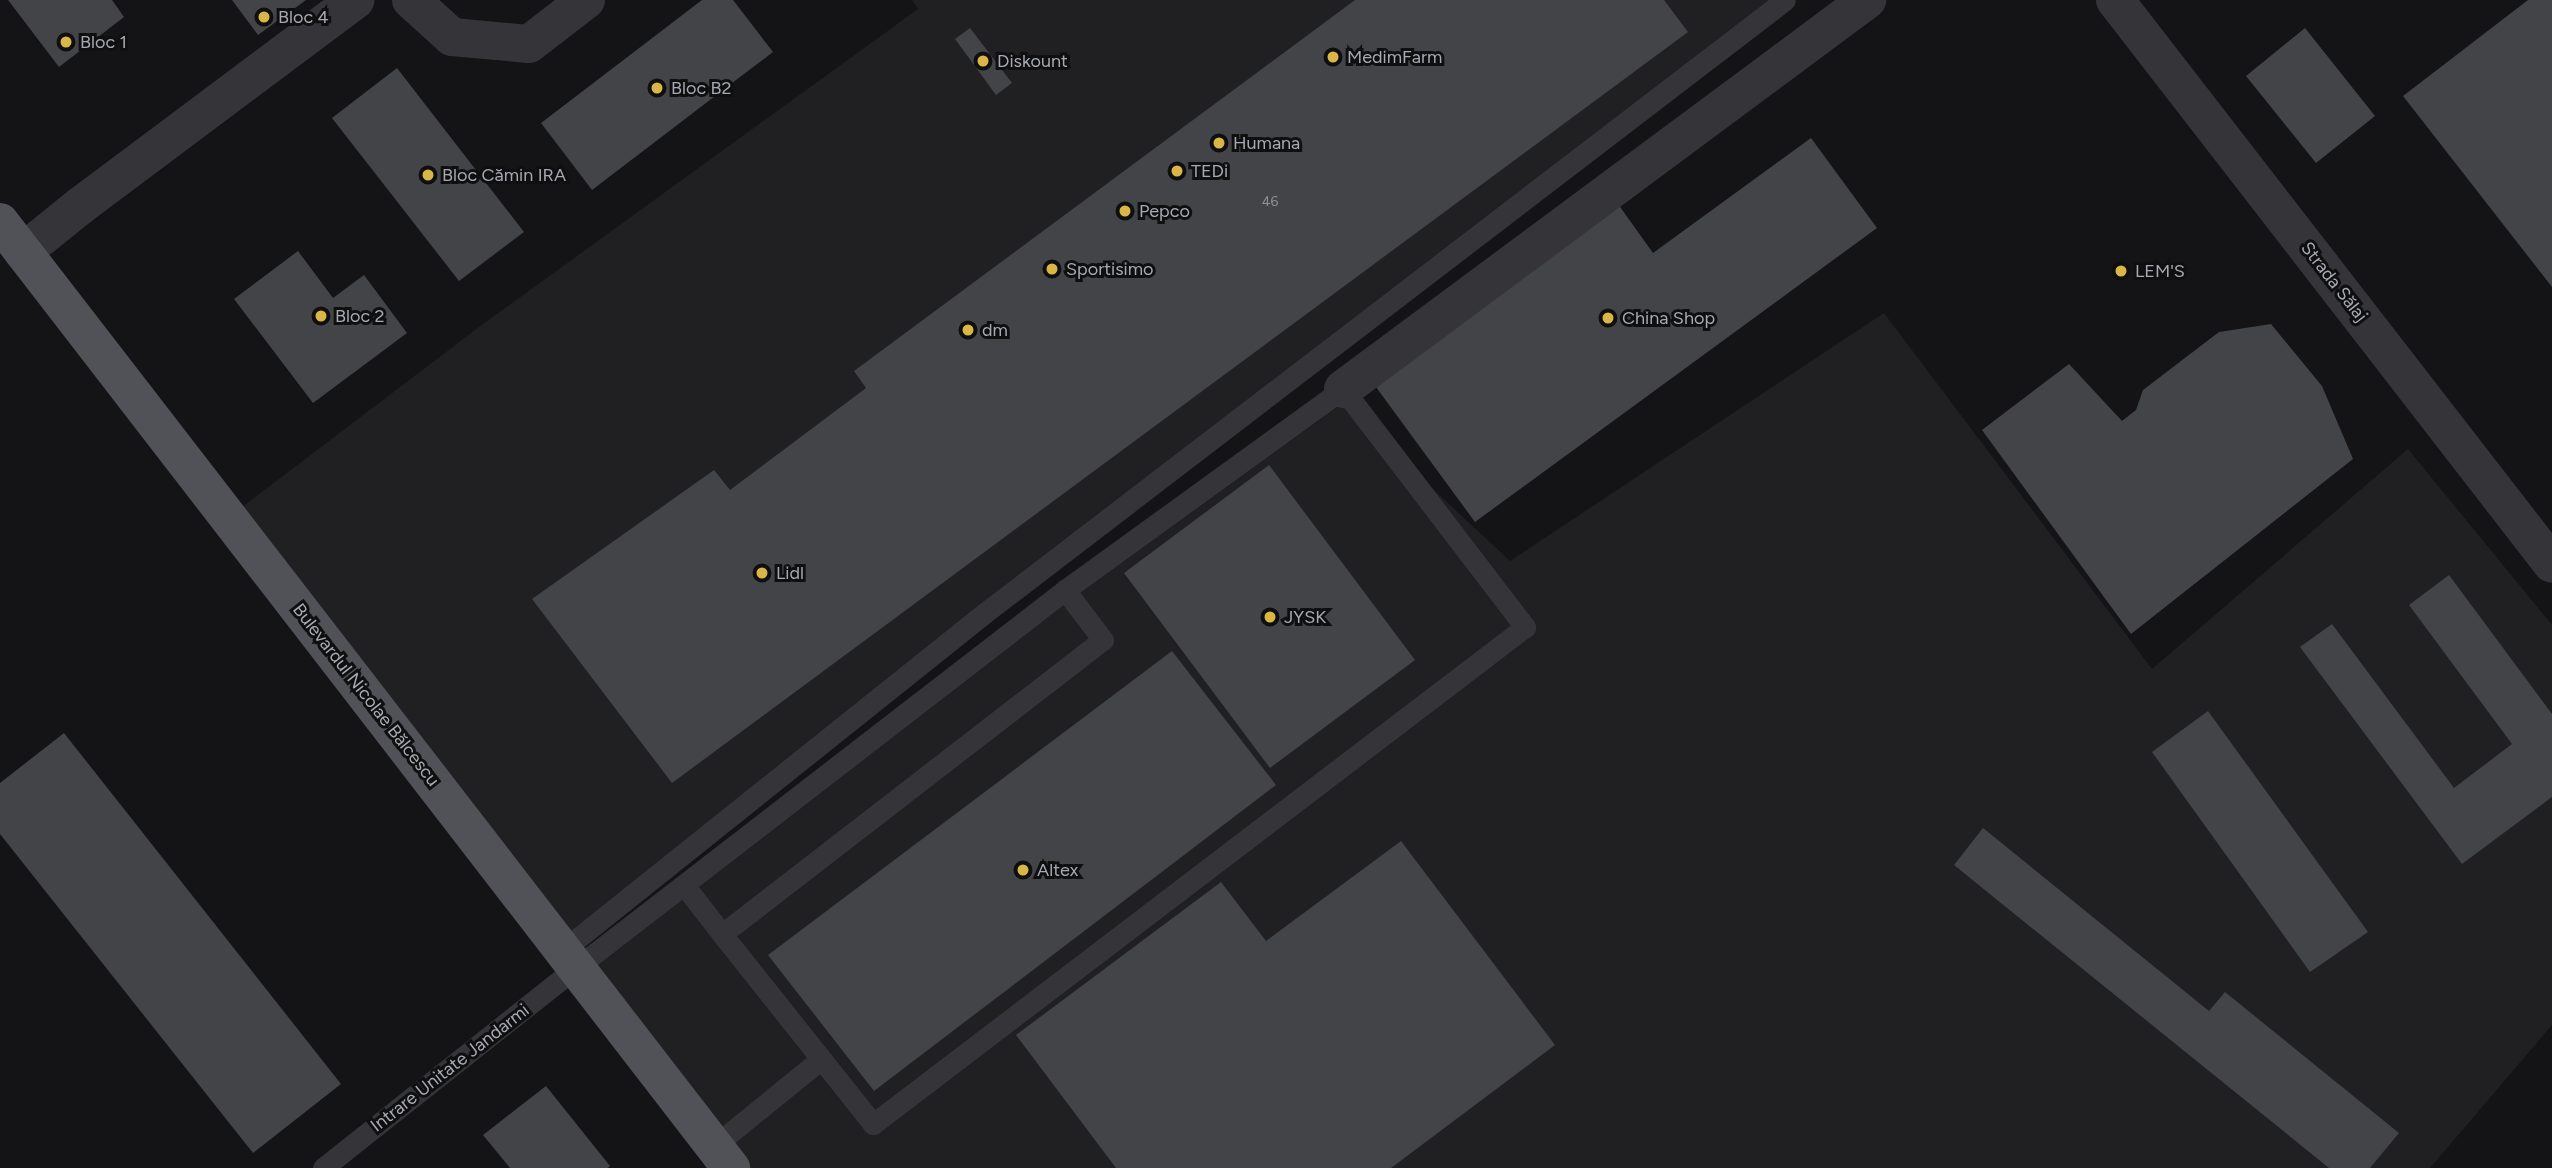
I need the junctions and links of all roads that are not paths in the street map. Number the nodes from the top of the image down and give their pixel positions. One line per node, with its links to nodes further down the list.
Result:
1 (355, 0): 8 (street)
2 (411, 0): 3 (street)
3 (586, 0)
4 (1785, 0): 14 (lane)
5 (1867, 0): 9 (street)
6 (2115, 0): 10 (street, Strada Sălaj)
7 (0, 222): 8 (main road, Bulevardul Nicolae Bălcescu)
8 (23, 252): 14 (main road, Bulevardul Nicolae Bălcescu)
9 (1343, 389): 11 (lane); 15 (lane)
10 (2552, 564)
11 (1065, 590): 12 (lane); 13 (lane)
12 (684, 885): 13 (lane); 14 (lane)
13 (722, 934): 15 (lane)
14 (570, 959): 16 (main road, Bulevardul Nicolae Bălcescu); 17 (lane, Intrare Unitate Jandarmi)
15 (820, 1060): 16 (lane)
16 (722, 1157)
17 (323, 1168)

